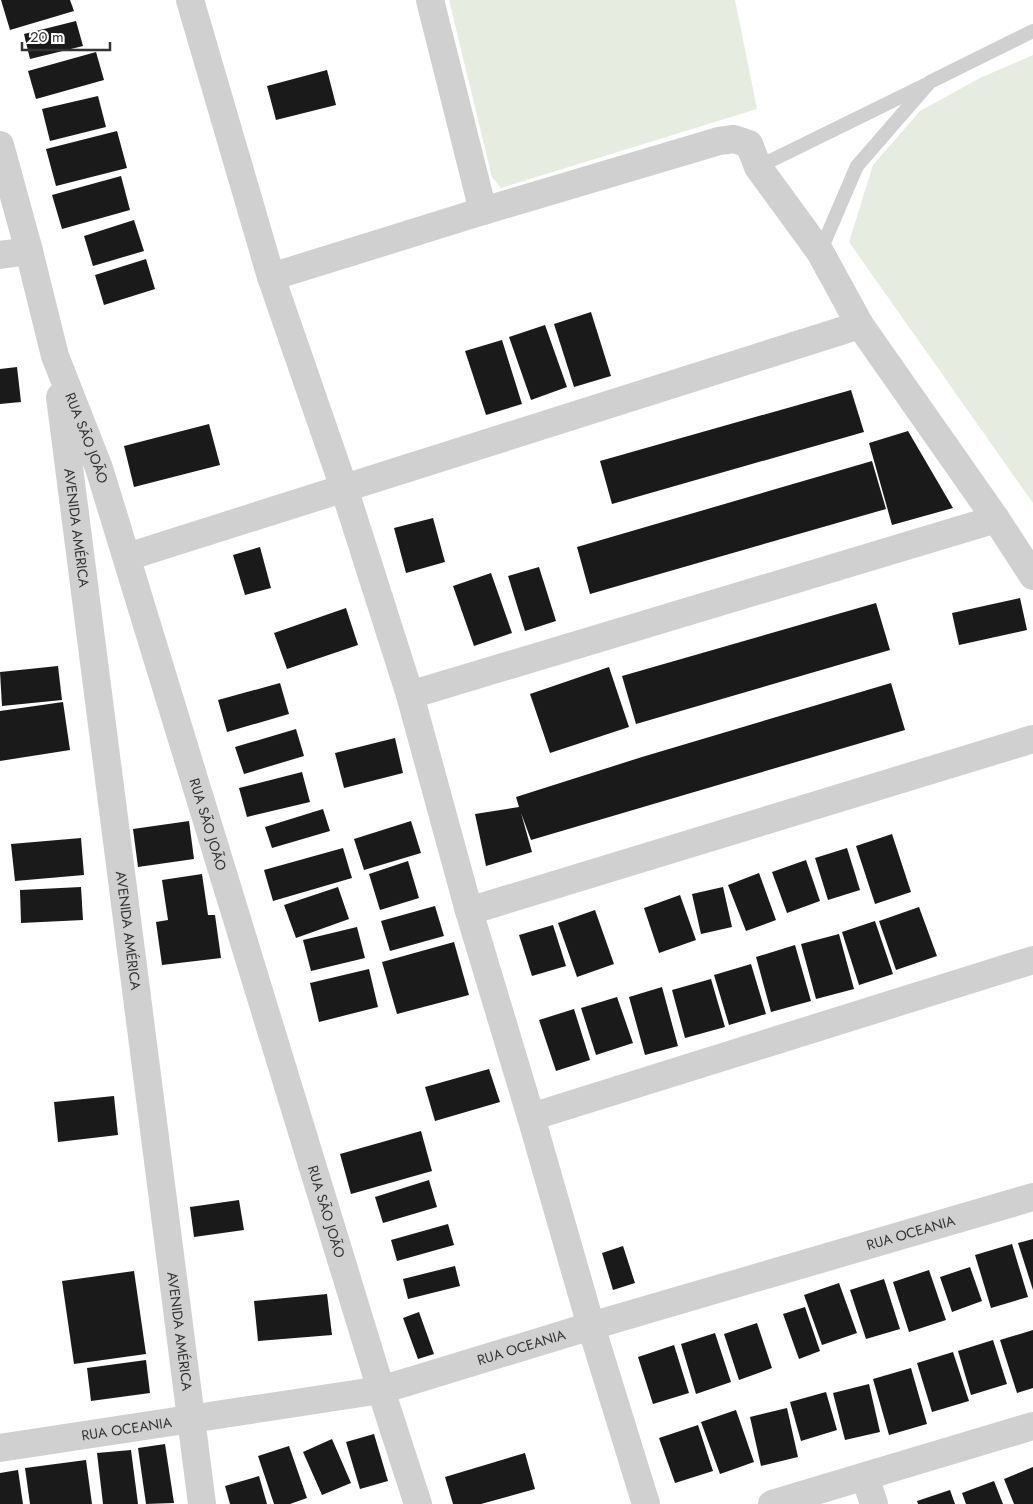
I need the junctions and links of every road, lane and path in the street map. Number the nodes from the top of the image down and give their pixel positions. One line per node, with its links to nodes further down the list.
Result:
1 (190, 0): 11 (street)
2 (430, 0): 7 (street)
3 (1033, 31): 4 (lane)
4 (930, 82): 6 (lane); 9 (lane)
5 (0, 145): 8 (street, RUA SÃO JOÃO)
6 (758, 167): 7 (street); 9 (street)
7 (484, 211): 11 (street)
8 (29, 251): 10 (street); 13 (street, RUA SÃO JOÃO)
9 (820, 252): 12 (street)
10 (0, 255)
11 (271, 277): 14 (street)
12 (860, 325): 14 (street); 15 (street)
13 (55, 356): 16 (street, RUA SÃO JOÃO); 26 (street, AVENIDA AMÉRICA)
14 (344, 488): 16 (street); 18 (street)
15 (996, 519): 17 (street); 18 (street)
16 (126, 557): 25 (street, RUA SÃO JOÃO)
17 (1033, 576)
18 (410, 695): 20 (street)
19 (1033, 739): 20 (street)
20 (469, 911): 22 (street)
21 (1033, 960): 22 (street)
22 (531, 1117): 24 (street)
23 (1033, 1197): 24 (street, RUA OCEANIA)
24 (591, 1326): 25 (street, RUA OCEANIA); 32 (street)
25 (381, 1390): 26 (street, RUA OCEANIA); 31 (street, RUA SÃO JOÃO)
26 (191, 1420): 28 (street, RUA OCEANIA); 30 (street, AVENIDA AMÉRICA)
27 (1033, 1426): 29 (street)
28 (0, 1448)
29 (865, 1477): 33 (street); 34 (street)
30 (202, 1504)
31 (418, 1504)
32 (646, 1504)
33 (772, 1504)
34 (874, 1504)

